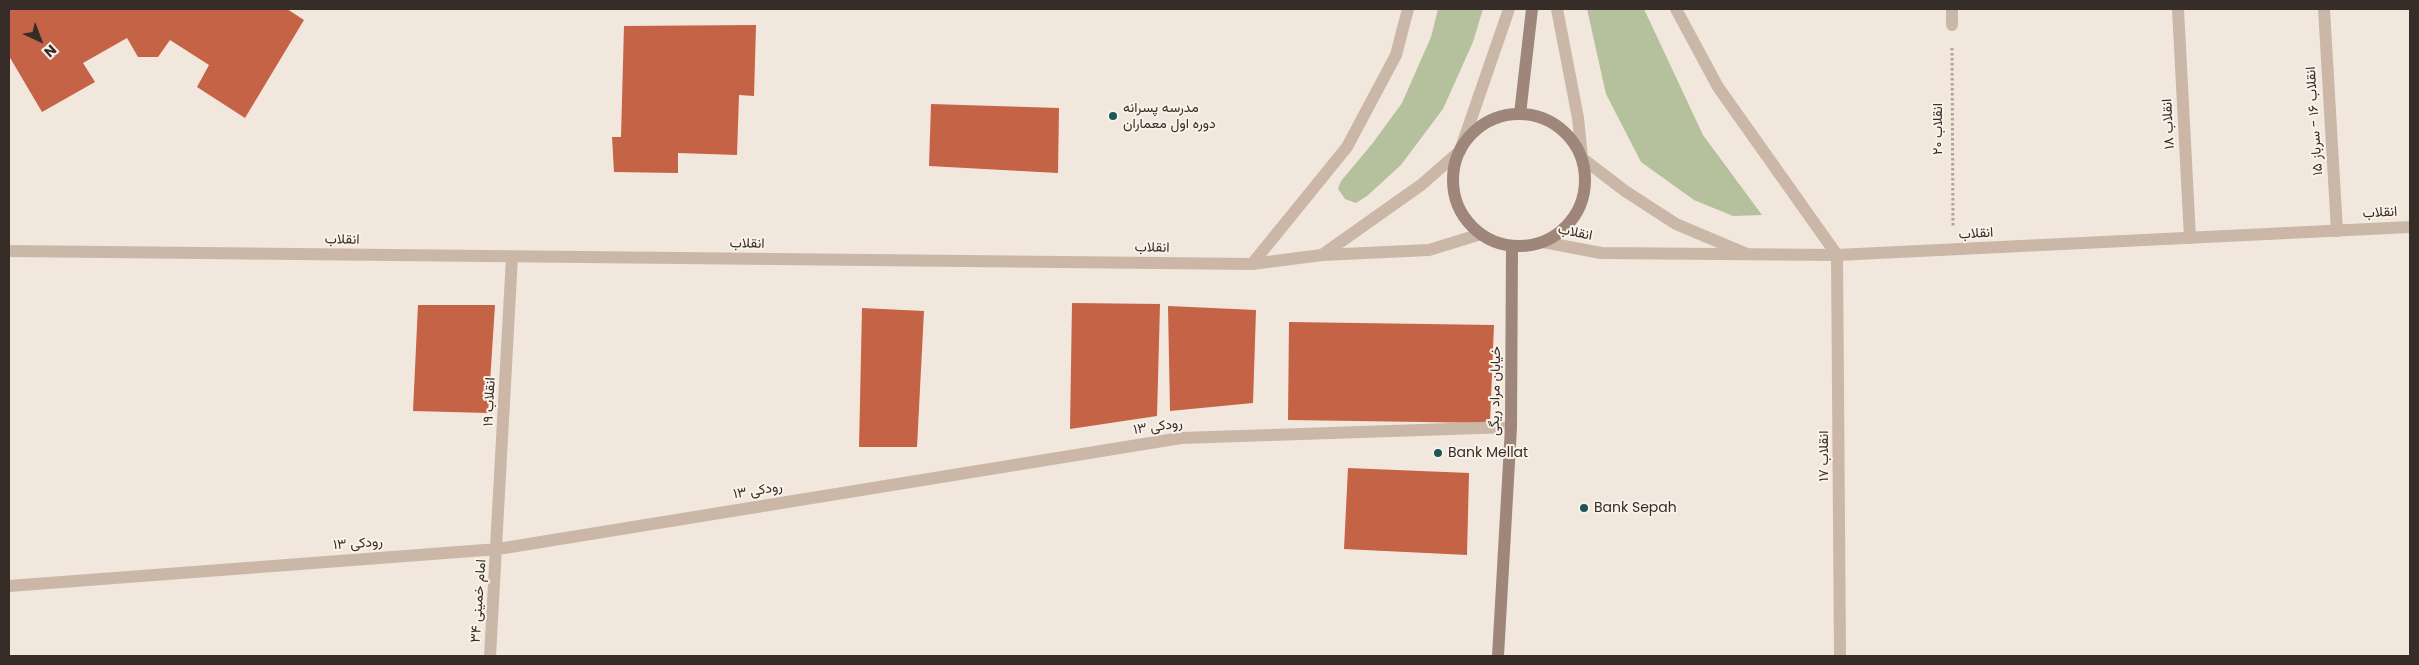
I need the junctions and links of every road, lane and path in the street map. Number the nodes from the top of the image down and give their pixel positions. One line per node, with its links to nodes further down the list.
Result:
1 (1408, 9): 25 (street)
2 (1509, 9): 11 (street)
3 (1532, 9): 10 (main road)
4 (1557, 9): 12 (street)
5 (1676, 9): 23 (street)
6 (1952, 9): 9 (street)
7 (2178, 9): 16 (street, انقلاب ۱۸)
8 (2324, 9): 14 (street, انقلاب ۱۶ - سرباز ۱۵)
9 (1952, 25): 19 (path, انقلاب ۲۰)
10 (1520, 114): 11 (main road); 12 (main road)
11 (1460, 151): 15 (main road); 21 (street)
12 (1582, 158): 17 (main road); 22 (street)
13 (2410, 227): 14 (street, انقلاب)
14 (2337, 230): 16 (street, انقلاب)
15 (1481, 234): 18 (main road); 21 (street, انقلاب)
16 (2190, 238): 19 (street, انقلاب)
17 (1543, 242): 18 (main road); 22 (street, انقلاب)
18 (1512, 246): 26 (main road, خیابان مراد ریگی)
19 (1953, 250): 23 (street, انقلاب)
20 (9, 251): 24 (street, انقلاب)
21 (1322, 255): 25 (street, انقلاب)
22 (1749, 255): 23 (street, انقلاب)
23 (1838, 255): 31 (street, انقلاب ۱۷)
24 (512, 256): 25 (street, انقلاب); 27 (street, انقلاب ۱۹)
25 (1252, 264)
26 (1511, 427): 27 (street, رودکی ۱۳); 30 (main road, خیابان مراد ریگی)
27 (498, 549): 28 (street, رودکی ۱۳); 29 (street, امام خمینی ۳۴)
28 (9, 586)
29 (490, 656)
30 (1498, 656)
31 (1840, 656)

